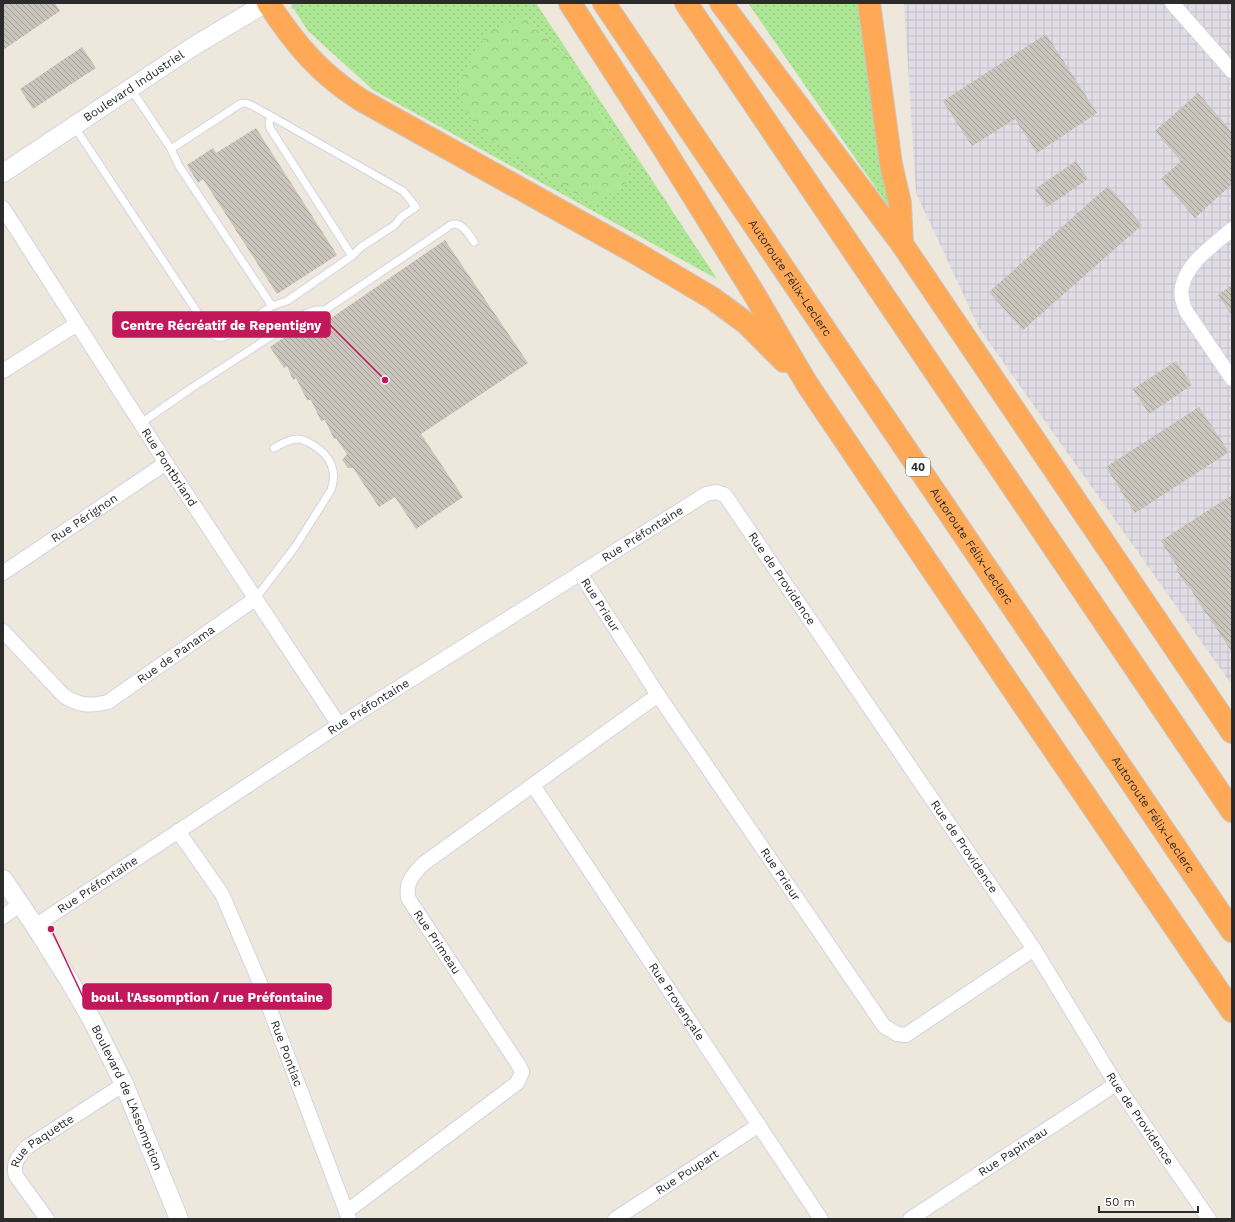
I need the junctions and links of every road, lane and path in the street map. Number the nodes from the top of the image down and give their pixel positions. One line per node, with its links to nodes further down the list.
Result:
1 (267, 3): 11 (street, Boulevard Industriel); 25 (highway)
2 (299, 3): 9 (path)
3 (570, 3): 25 (highway)
4 (604, 3): 44 (highway, Autoroute Félix-Leclerc / 40)
5 (686, 3): 38 (highway)
6 (721, 3): 19 (highway)
7 (870, 3): 19 (highway)
8 (1172, 3): 10 (street)
9 (291, 9)
10 (1232, 71)
11 (130, 88): 13 (street, Boulevard Industriel); 14 (lane)
12 (271, 116): 14 (lane); 20 (lane); 20 (lane)
13 (74, 126): 15 (street, Boulevard Industriel); 21 (lane)
14 (171, 149): 21 (lane)
15 (3, 173)
16 (3, 208): 22 (street, Rue Pontbriand)
17 (1232, 229): 24 (street)
18 (474, 242): 26 (lane)
19 (902, 244): 36 (highway)
20 (352, 256): 21 (lane)
21 (272, 306)
22 (77, 324): 23 (street); 26 (street, Rue Pontbriand)
23 (3, 371)
24 (1232, 379)
25 (807, 384): 46 (highway)
26 (141, 423): 28 (street, Rue Pontbriand)
27 (274, 448): 32 (lane)
28 (166, 463): 31 (street, Rue Pérignon); 32 (street, Rue Pontbriand)
29 (706, 494): 30 (street, Rue Préfontaine); 45 (street, Rue de Providence)
30 (580, 572): 34 (street, Rue Prieur); 35 (street, Rue Préfontaine)
31 (3, 573)
32 (255, 599): 33 (street, Rue de Panama); 35 (street, Rue Pontbriand)
33 (3, 631)
34 (658, 695): 37 (street, Rue Primeau); 45 (street, Rue Prieur)
35 (339, 725): 39 (street, Rue Préfontaine)
36 (1232, 732)
37 (533, 785): 49 (street, Rue Provençale); 50 (street, Rue Primeau)
38 (1232, 811)
39 (178, 831): 43 (street, Rue Préfontaine); 50 (street, Rue Pontiac)
40 (3, 879): 41 (street, Boulevard de L'Assomption)
41 (20, 904): 42 (street); 43 (street, Boulevard de L'Assomption)
42 (3, 917)
43 (35, 926): 47 (street, Boulevard de L'Assomption)
44 (1232, 931)
45 (1034, 949): 48 (street, Rue de Providence)
46 (1232, 1010)
47 (124, 1084): 51 (street, Boulevard de L'Assomption); 53 (street, Rue Paquette)
48 (1116, 1084): 52 (street, Rue de Providence); 56 (street, Rue Papineau)
49 (759, 1125): 54 (street, Rue Poupart); 55 (street, Rue Provençale)
50 (348, 1215)
51 (176, 1218)
52 (1206, 1218)
53 (47, 1219)
54 (615, 1219)
55 (821, 1219)
56 (910, 1219)

